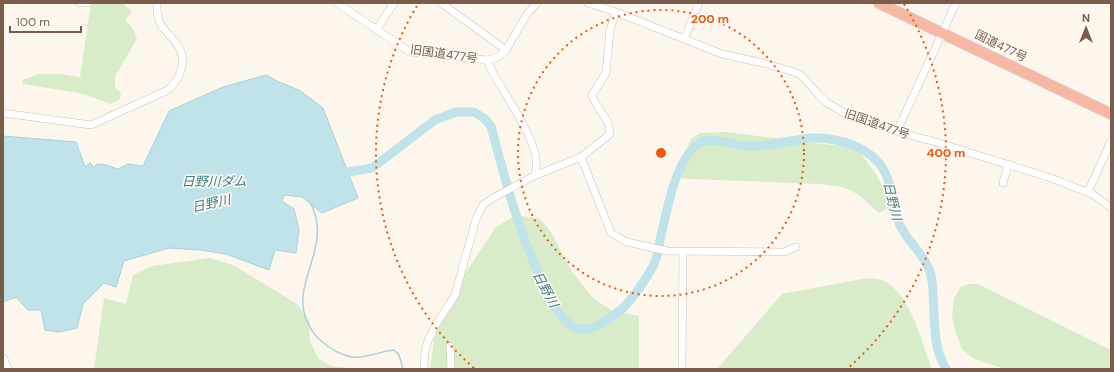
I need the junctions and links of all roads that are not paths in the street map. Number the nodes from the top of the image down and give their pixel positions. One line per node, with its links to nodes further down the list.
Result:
1 (80, 3): 2 (street)
2 (88, 3)
3 (157, 3): 18 (street)
4 (337, 3): 13 (street, 旧国道477号)
5 (394, 3): 13 (street)
6 (440, 3): 16 (street)
7 (537, 3): 16 (street)
8 (588, 3): 12 (street, 旧国道477号)
9 (699, 3): 15 (street)
10 (879, 3): 14 (highway, 国道477号)
11 (956, 3): 14 (street)
12 (616, 12): 15 (street, 旧国道477号); 22 (street)
13 (376, 30): 17 (street, 旧国道477号)
14 (942, 32): 19 (highway, 国道477号); 20 (street)
15 (684, 39): 20 (street, 旧国道477号)
16 (506, 50): 17 (street, 旧国道477号)
17 (487, 60): 24 (street)
18 (3, 114)
19 (1111, 114)
20 (897, 131): 23 (street, 旧国道477号)
21 (1111, 141): 26 (street)
22 (581, 157): 24 (street); 29 (street)
23 (1008, 164): 25 (street); 26 (street, 旧国道477号)
24 (530, 178): 34 (street)
25 (1003, 183)
26 (1088, 192): 27 (street, 旧国道477号)
27 (1111, 208)
28 (796, 247): 29 (street)
29 (683, 250): 32 (street)
30 (450, 346): 35 (street)
31 (4, 359): 33 (street)
32 (682, 366)
33 (8, 369)
34 (424, 369)
35 (451, 369)

